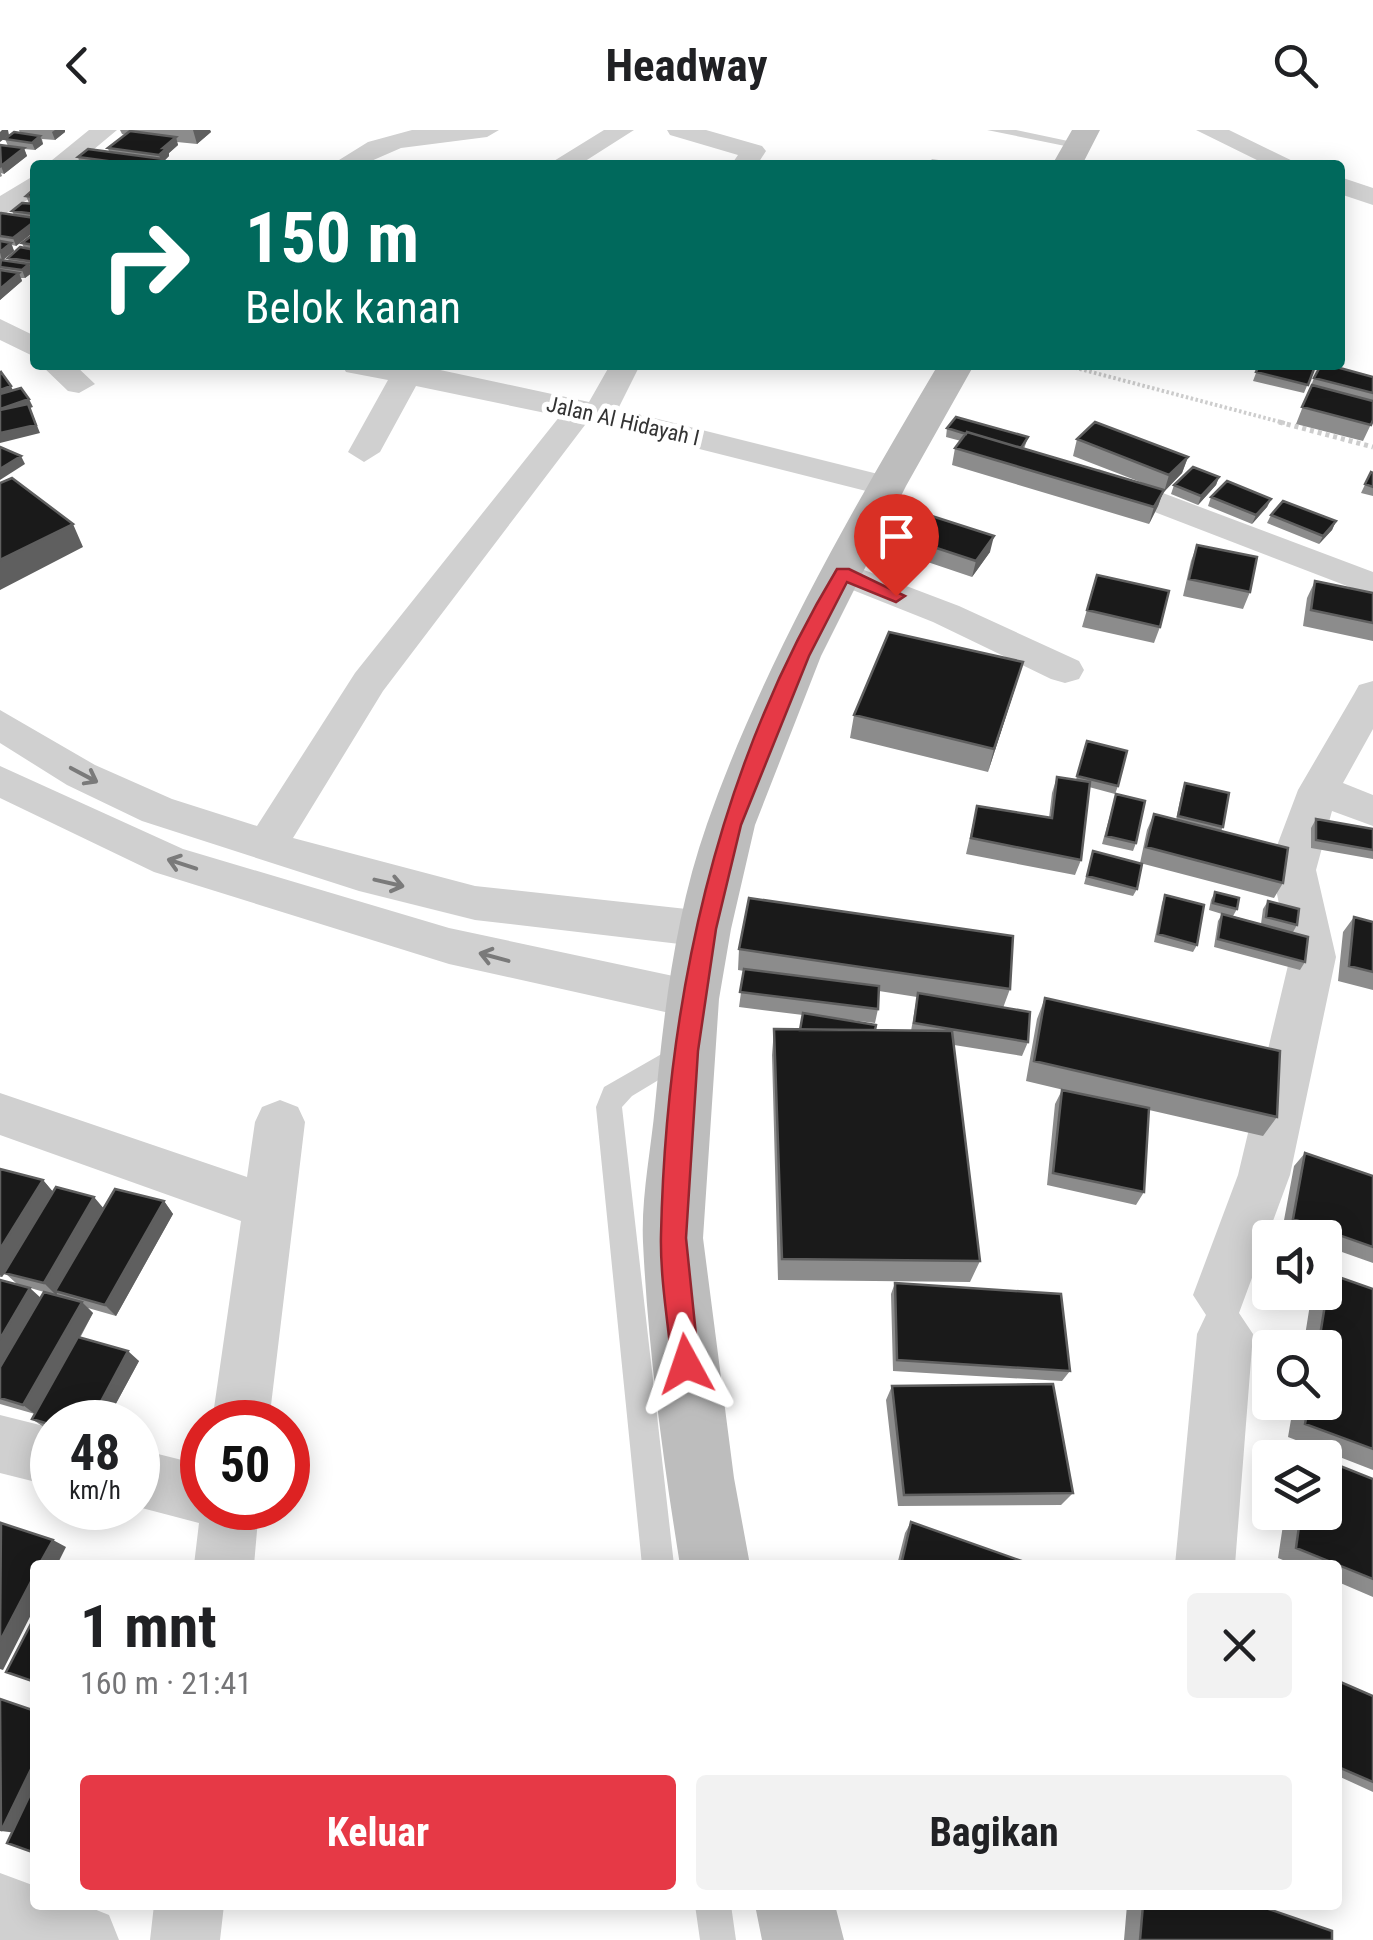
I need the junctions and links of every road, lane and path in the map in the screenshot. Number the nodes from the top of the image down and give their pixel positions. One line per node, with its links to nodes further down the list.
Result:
1 (106, 130): 8 (street)
2 (488, 130): 9 (street)
3 (622, 130): 10 (street)
4 (679, 130): 11 (street)
5 (994, 130): 7 (lane)
6 (1208, 130): 12 (street)
7 (1078, 147)
8 (66, 160)
9 (352, 160)
10 (569, 160)
11 (748, 160)
12 (1277, 160)
13 (30, 187): 16 (street)
14 (1345, 187): 15 (street)
15 (1373, 198)
16 (0, 210)
17 (393, 370): 21 (street, Jalan Al Hidayah I)
18 (621, 370): 24 (street)
19 (953, 370): 28 (main road)
20 (1084, 370): 25 (path)
21 (408, 372): 23 (street, Jalan Al Hidayah I); 26 (street)
22 (542, 376): 23 (street)
23 (518, 398): 24 (street, Jalan Al Hidayah I)
24 (590, 413): 28 (street, Jalan Al Hidayah I); 37 (street)
25 (1373, 447)
26 (364, 452)
27 (1076, 470): 30 (street)
28 (886, 486): 29 (main road)
29 (843, 573): 31 (street); 39 (main road)
30 (1373, 584)
31 (1065, 670)
32 (1373, 694): 35 (street)
33 (0, 724): 37 (street, one-way to 37)
34 (0, 781): 40 (street, one-way to 34)
35 (1319, 790): 36 (street); 53 (street)
36 (1373, 810)
37 (268, 843): 38 (street, one-way to 38)
38 (596, 917): 39 (street); 40 (street)
39 (705, 929): 41 (main road)
40 (568, 974): 41 (street)
41 (692, 1000): 42 (main road)
42 (686, 1051): 51 (lane); 52 (main road)
43 (0, 1114): 45 (street)
44 (280, 1122): 45 (street)
45 (270, 1208): 46 (street)
46 (244, 1400)
47 (0, 1444): 48 (street)
48 (30, 1452)
49 (228, 1530): 50 (street)
50 (225, 1560)
51 (657, 1560)
52 (714, 1560)
53 (1204, 1560)
54 (0, 1908): 58 (street)
55 (188, 1910): 59 (street)
56 (714, 1910): 60 (lane)
57 (796, 1910): 61 (main road)
58 (84, 1940)
59 (185, 1940)
60 (718, 1940)
61 (803, 1940)

